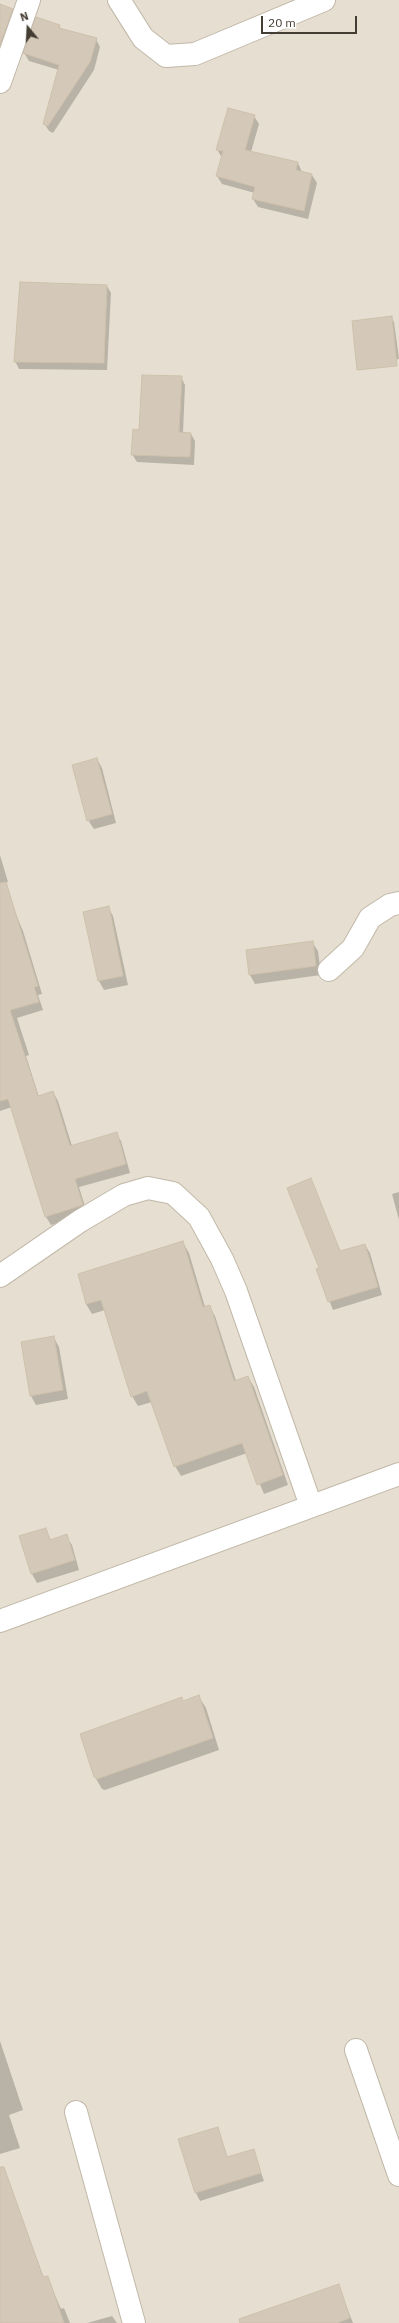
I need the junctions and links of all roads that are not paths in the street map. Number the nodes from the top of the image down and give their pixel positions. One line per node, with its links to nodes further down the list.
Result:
1 (29, 0): 4 (street)
2 (119, 0): 3 (street)
3 (324, 0)
4 (0, 82)
5 (399, 903): 6 (street)
6 (329, 970)
7 (0, 1276): 9 (street)
8 (399, 1474): 9 (street)
9 (311, 1506): 10 (street)
10 (0, 1621)
11 (356, 2050): 13 (street)
12 (76, 2112): 14 (street)
13 (399, 2175)
14 (134, 2323)

